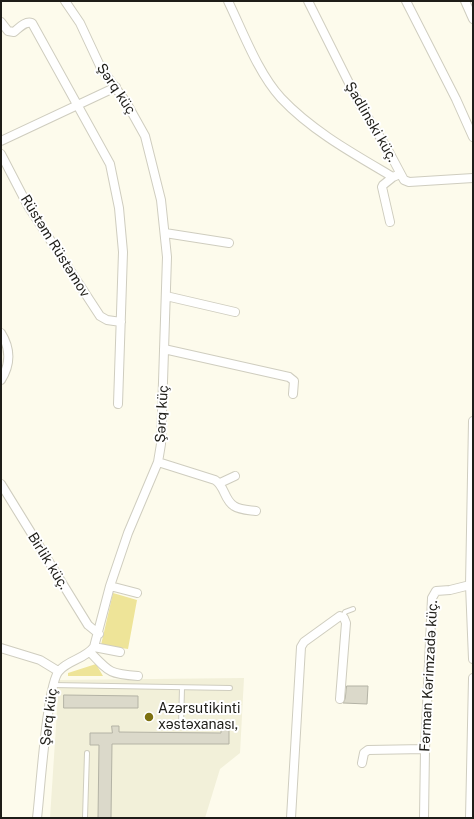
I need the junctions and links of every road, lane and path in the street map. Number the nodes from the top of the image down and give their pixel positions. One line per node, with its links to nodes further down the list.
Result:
1 (65, 1): 8 (street, Şərq küç)
2 (228, 1): 13 (street)
3 (308, 1): 13 (street, Şadlinski küç.)
4 (406, 1): 10 (street)
5 (469, 5): 6 (street)
6 (473, 19)
7 (1, 22): 9 (street)
8 (116, 87): 9 (street); 16 (street, Şərq küç)
9 (77, 105): 11 (street); 20 (street)
10 (473, 137)
11 (1, 141)
12 (1, 154): 20 (street, Rüstəm Rüstəmov)
13 (396, 176): 14 (street, Şadlinski küç.); 15 (street)
14 (473, 178)
15 (390, 222)
16 (166, 233): 17 (street); 18 (street, Şərq küç)
17 (229, 243)
18 (166, 296): 19 (street); 22 (street, Şərq küç)
19 (235, 312)
20 (121, 322): 25 (street)
21 (1, 333): 23 (street)
22 (164, 349): 24 (street); 27 (street, Şərq küç)
23 (1, 380)
24 (293, 394)
25 (118, 404)
26 (473, 421): 32 (street)
27 (158, 462): 29 (street); 33 (street, Şərq küç)
28 (235, 476): 29 (street)
29 (220, 483): 31 (street)
30 (1, 484): 37 (street, Birlik küç.)
31 (256, 511)
32 (470, 585): 41 (street); 50 (street, Fərman Kərimzadə küç.)
33 (110, 586): 34 (street); 37 (street, Şərq küç)
34 (137, 593)
35 (353, 609): 36 (lane)
36 (343, 617): 48 (street); 55 (street)
37 (99, 634): 39 (street, Şərq küç)
38 (1, 648): 42 (street)
39 (92, 650): 40 (street); 42 (street, Şərq küç); 43 (street)
40 (120, 652)
41 (473, 659)
42 (58, 671): 45 (street, Şərq küç)
43 (138, 676)
44 (473, 678): 57 (street)
45 (52, 686): 46 (lane); 53 (street, Şərq küç)
46 (182, 688): 47 (lane); 49 (lane)
47 (230, 688)
48 (340, 699)
49 (181, 726)
50 (425, 749): 52 (street); 56 (street, Fərman Kərimzadə küç.)
51 (87, 753): 54 (lane)
52 (362, 763)
53 (38, 818)
54 (86, 818)
55 (291, 818)
56 (424, 818)
57 (470, 818)

